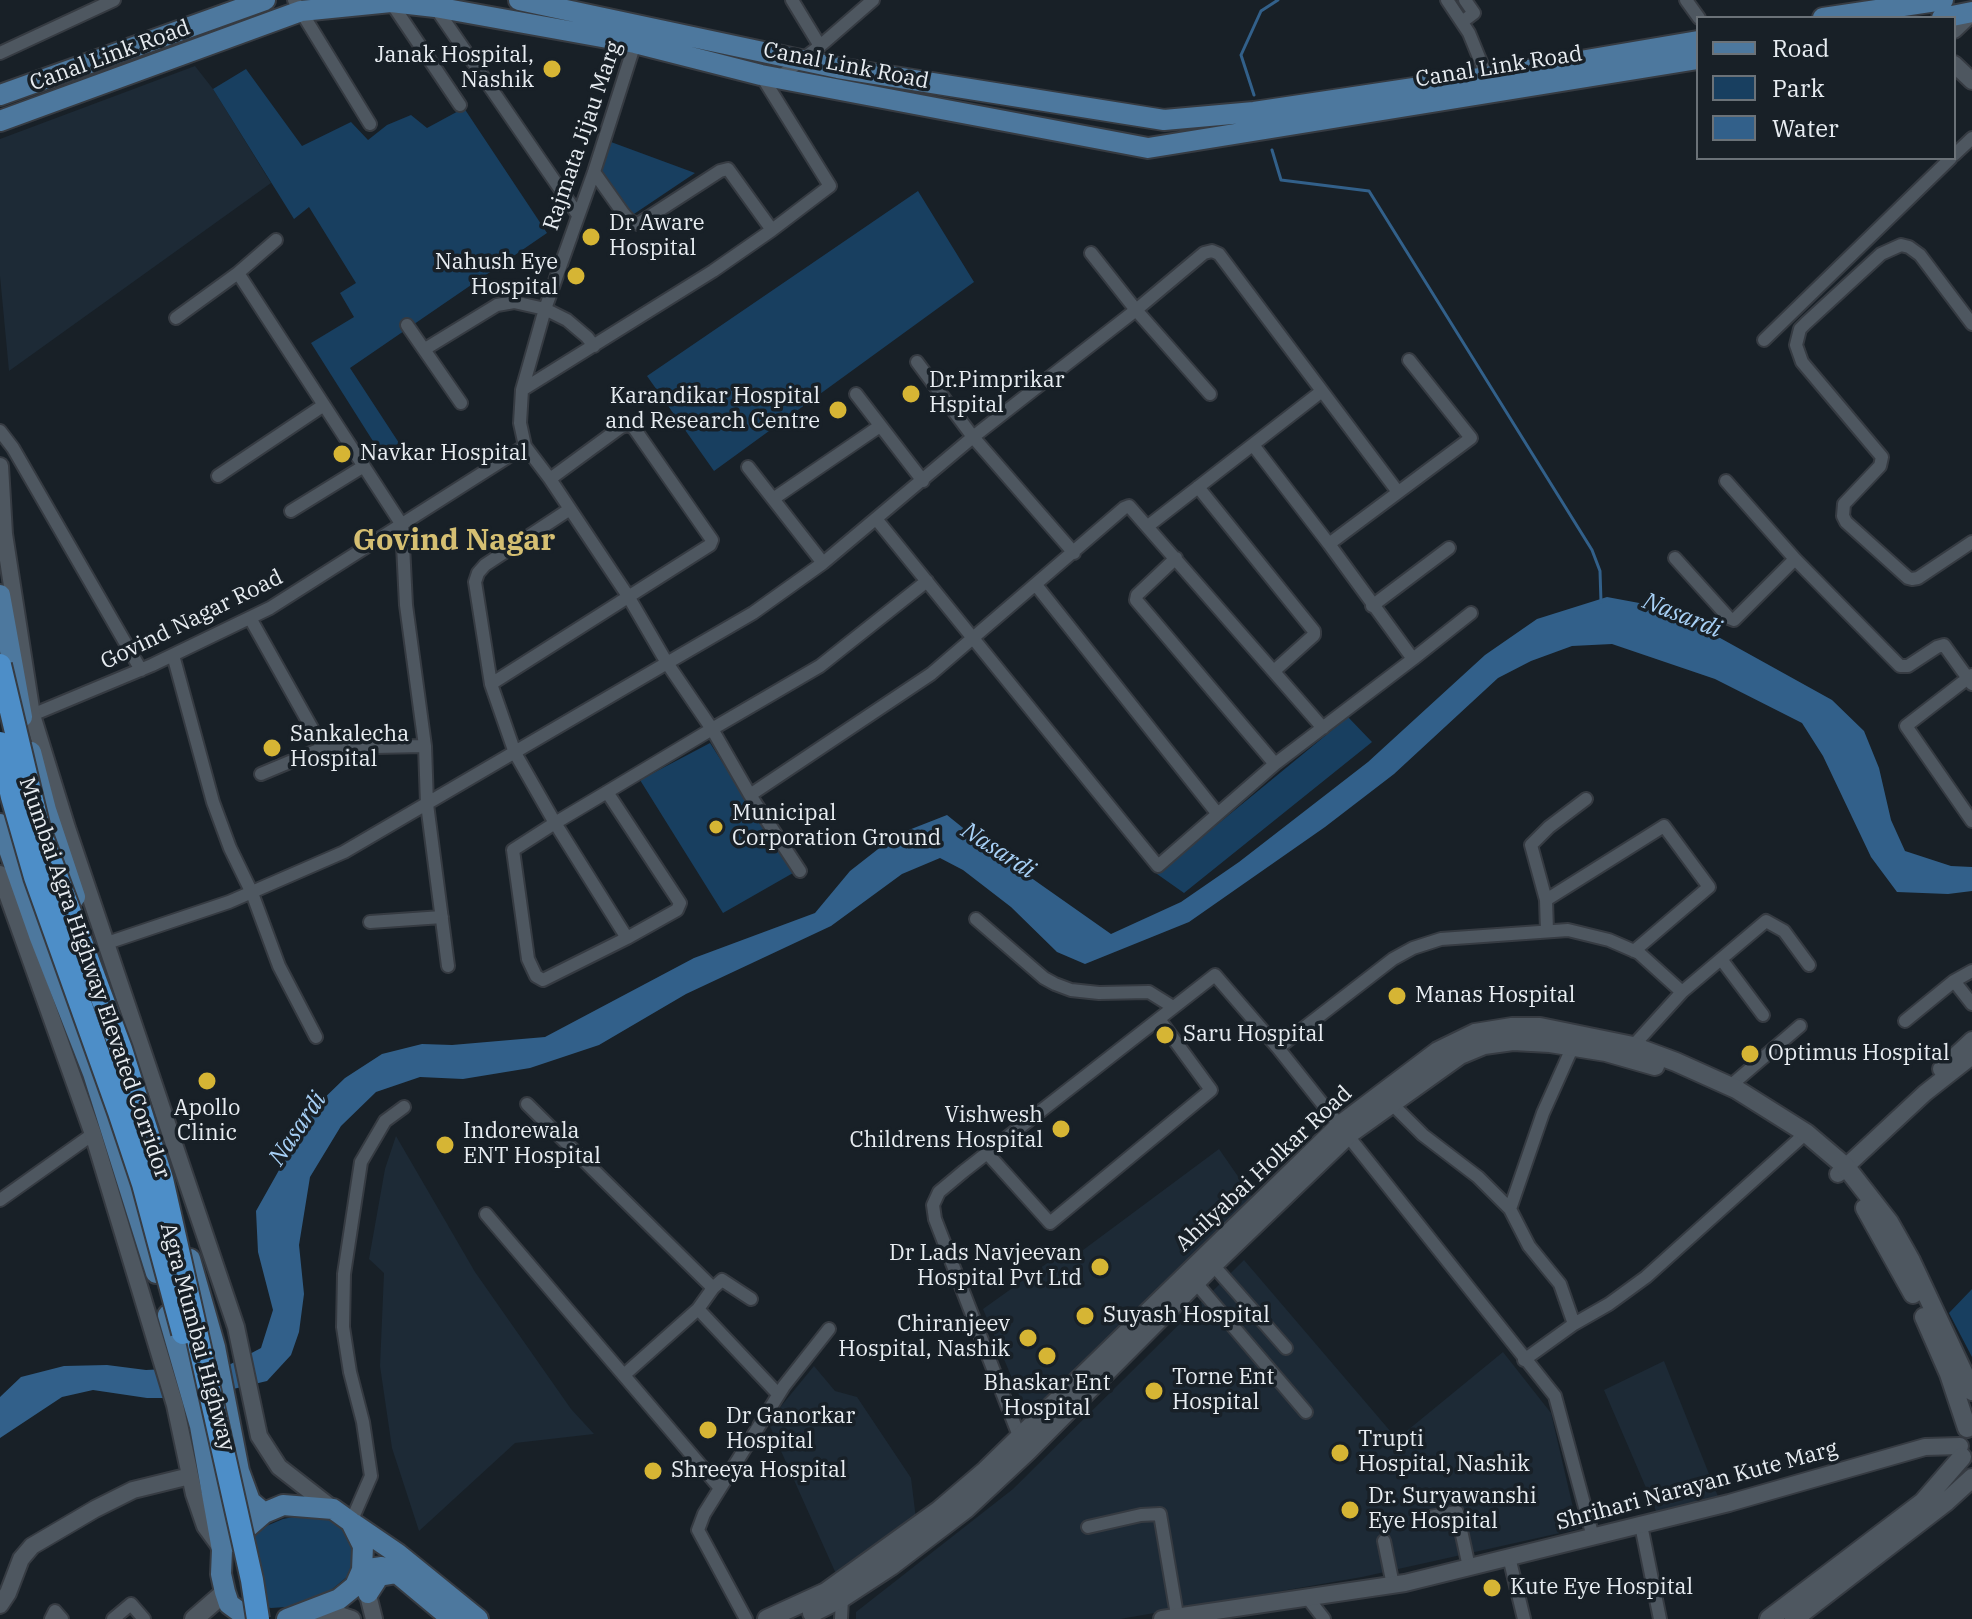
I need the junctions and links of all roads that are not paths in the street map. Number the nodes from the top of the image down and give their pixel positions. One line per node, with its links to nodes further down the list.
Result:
1 (114, 0): 21 (street)
2 (265, 0): 28 (main road, Canal Link Road)
3 (519, 0): 18 (main road, Canal Link Road)
4 (792, 0): 20 (street)
5 (873, 0): 20 (street)
6 (1447, 0): 16 (street)
7 (1465, 0): 16 (street)
8 (1943, 0): 13 (main road)
9 (390, 1): 10 (main road, Canal Link Road); 11 (main road, Canal Link Road); 29 (street)
10 (434, 4): 18 (main road, Canal Link Road); 38 (street)
11 (297, 6): 31 (main road, Canal Link Road); 32 (street)
12 (1851, 6): 13 (main road); 15 (main road)
13 (1906, 11)
14 (1972, 13): 17 (street)
15 (1828, 16)
16 (1462, 22): 26 (street)
17 (1956, 28)
18 (639, 34): 23 (main road, Canal Link Road); 25 (main road, Canal Link Road); 37 (street, Rajmata Jijau Marg)
19 (1696, 41): 26 (main road, Canal Link Road)
20 (820, 46): 23 (street)
21 (0, 53)
22 (1696, 59): 34 (main road, Canal Link Road)
23 (800, 61): 25 (street); 30 (main road, Canal Link Road)
24 (1956, 66): 27 (street)
25 (769, 76): 34 (main road, Canal Link Road); 39 (street)
26 (1487, 77): 30 (main road, Canal Link Road)
27 (1972, 81)
28 (0, 95)
29 (460, 105)
30 (1188, 118): 34 (main road)
31 (0, 121)
32 (370, 124)
33 (1972, 138): 35 (street)
34 (1187, 141)
35 (1956, 154)
36 (1950, 160): 48 (street)
37 (594, 172): 38 (street, Rajmata Jijau Marg); 39 (street)
38 (578, 215): 43 (street, Rajmata Jijau Marg)
39 (772, 230): 49 (street)
40 (276, 240): 42 (street)
41 (1091, 253): 44 (street)
42 (238, 273): 45 (street); 58 (street)
43 (545, 309): 49 (street); 50 (street); 53 (street, Rajmata Jijau Marg)
44 (1136, 310): 54 (street); 56 (street); 61 (street)
45 (176, 318)
46 (1972, 324): 79 (street)
47 (407, 325): 50 (street)
48 (1764, 340)
49 (594, 346): 53 (street)
50 (425, 349): 57 (street)
51 (1409, 360): 72 (street)
52 (917, 362): 61 (street)
53 (522, 390): 63 (street, Rajmata Jijau Marg)
54 (1322, 391): 62 (street); 72 (street)
55 (856, 394): 59 (street)
56 (1210, 394)
57 (461, 403)
58 (324, 405): 65 (street); 67 (street)
59 (880, 426): 69 (street); 73 (street)
60 (0, 431): 99 (street)
61 (973, 437): 69 (street); 82 (street)
62 (1253, 445): 71 (street); 80 (street)
63 (525, 446): 68 (street); 77 (street, Govind Nagar Road)
64 (0, 466): 103 (street)
65 (364, 466): 75 (street); 77 (street)
66 (748, 467): 73 (street)
67 (218, 476)
68 (550, 479): 74 (street); 90 (street)
69 (923, 481): 76 (street)
70 (1726, 481): 85 (street)
71 (1198, 487): 78 (street); 100 (street)
72 (1398, 492): 80 (street)
73 (773, 499): 86 (street)
74 (570, 509): 90 (street); 102 (street)
75 (291, 511)
76 (877, 520): 86 (street); 87 (street)
77 (402, 525): 93 (street, Govind Nagar Road); 107 (street)
78 (1148, 526): 82 (street); 83 (street)
79 (1972, 542)
80 (1329, 544): 91 (street)
81 (1449, 548): 91 (street)
82 (1074, 553): 88 (street)
83 (1176, 558): 100 (street); 110 (street)
84 (1675, 558): 85 (street)
85 (1795, 559): 101 (street)
86 (823, 563): 97 (street)
87 (927, 581): 94 (street); 105 (street)
88 (1036, 585): 94 (street); 116 (street)
89 (0, 595): 120 (main road)
90 (628, 596): 97 (street); 102 (street)
91 (1372, 606): 96 (street)
92 (1471, 613): 96 (street)
93 (250, 618): 95 (street, Govind Nagar Road); 108 (street)
94 (972, 637): 113 (street); 116 (street)
95 (173, 655): 99 (street, Govind Nagar Road); 124 (street)
96 (1413, 659): 104 (street)
97 (667, 663): 105 (street); 109 (street)
98 (0, 665): 200 (highway, Mumbai Agra Highway Elevated Corridor, bridge)
99 (141, 670): 103 (street, Govind Nagar Road)
100 (1274, 671): 104 (street)
101 (1971, 679): 117 (street)
102 (491, 684): 109 (street)
103 (32, 715): 131 (street)
104 (1323, 728): 110 (street)
105 (712, 729): 112 (street); 113 (street)
106 (0, 743): 200 (highway, Mumbai Agra Highway Elevated Corridor, bridge)
107 (425, 746): 108 (street); 115 (street)
108 (323, 748): 111 (street)
109 (515, 753): 115 (street); 118 (street)
110 (1275, 764): 116 (street)
111 (261, 774)
112 (607, 792): 118 (street); 130 (street)
113 (750, 795): 121 (street)
114 (1586, 799): 125 (street)
115 (427, 804): 124 (street); 126 (street)
116 (1217, 813)
117 (1972, 821)
118 (555, 823): 130 (street); 130 (street)
119 (0, 824): 123 (main road, Agra Mumbai Highway)
120 (65, 867): 123 (main road); 183 (main road)
121 (800, 871)
122 (0, 874): 157 (street)
123 (20, 882): 190 (main road, Agra Mumbai Highway)
124 (252, 893): 131 (street); 145 (street)
125 (1546, 900): 129 (street); 132 (street)
126 (442, 917): 128 (street); 135 (street)
127 (976, 919): 140 (street)
128 (370, 922)
129 (1547, 931): 132 (street); 149 (street)
130 (627, 938)
131 (107, 943): 182 (street)
132 (1634, 951): 138 (street)
133 (1721, 959): 134 (street); 138 (street); 141 (street)
134 (1809, 965)
135 (448, 966)
136 (1972, 971): 137 (street)
137 (1954, 981): 139 (street); 143 (street)
138 (1682, 992): 148 (street)
139 (1972, 1004)
140 (1173, 1007): 142 (street); 149 (street)
141 (1763, 1015)
142 (1159, 1019): 159 (street); 159 (street)
143 (1905, 1021)
144 (1800, 1026): 151 (street)
145 (316, 1037)
146 (1972, 1040): 152 (street)
147 (1573, 1046): 153 (main road, Ahilyabai Holkar Road); 158 (main road, Ahilyabai Holkar Road); 162 (street)
148 (1633, 1046): 151 (main road, Ahilyabai Holkar Road); 156 (main road, Ahilyabai Holkar Road)
149 (1278, 1048): 156 (street)
150 (1972, 1056): 152 (street)
151 (1729, 1087): 158 (main road, Ahilyabai Holkar Road)
152 (1925, 1093): 160 (street)
153 (1391, 1103): 156 (main road, Ahilyabai Holkar Road); 162 (street)
154 (527, 1104): 166 (street)
155 (404, 1107): 185 (street)
156 (1344, 1130): 164 (main road, Ahilyabai Holkar Road); 172 (street); 178 (main road, Ahilyabai Holkar Road)
157 (93, 1134): 161 (street); 179 (street)
158 (1802, 1137): 160 (main road, Ahilyabai Holkar Road); 169 (street)
159 (987, 1153): 178 (street)
160 (1842, 1170): 174 (main road, Ahilyabai Holkar Road); 177 (main road, Ahilyabai Holkar Road)
161 (0, 1200)
162 (1510, 1209): 169 (street)
163 (486, 1214): 173 (street)
164 (1213, 1265): 165 (main road, Ahilyabai Holkar Road); 171 (street)
165 (1196, 1283): 176 (street); 178 (main road, Ahilyabai Holkar Road)
166 (713, 1288): 167 (street); 168 (street)
167 (751, 1299)
168 (698, 1309): 173 (street); 175 (street)
169 (1574, 1324): 172 (street)
170 (829, 1329): 175 (street)
171 (1286, 1348)
172 (1524, 1360): 188 (street)
173 (624, 1375): 181 (street)
174 (1972, 1391)
175 (778, 1394): 181 (street)
176 (1306, 1412)
177 (1967, 1444): 186 (street, Shrihari Narayan Kute Marg); 220 (main road)
178 (1023, 1445): 198 (main road, Ahilyabai Holkar Road); 214 (main road, Ahilyabai Holkar Road)
179 (190, 1476): 190 (street); 199 (street)
180 (1972, 1478): 221 (main road)
181 (720, 1488): 213 (street)
182 (333, 1509): 183 (main road); 185 (main road)
183 (264, 1513): 190 (main road)
184 (1424, 1518): 192 (street)
185 (351, 1522): 193 (main road); 212 (main road)
186 (1641, 1525): 188 (street, Shrihari Narayan Kute Marg); 219 (street)
187 (1088, 1527): 202 (street)
188 (1593, 1537): 191 (street, Shrihari Narayan Kute Marg)
189 (1384, 1541): 195 (street)
190 (222, 1550): 200 (main road, Agra Mumbai Highway)
191 (1509, 1557): 192 (street, Shrihari Narayan Kute Marg); 218 (street)
192 (1469, 1567): 195 (street, Shrihari Narayan Kute Marg)
193 (362, 1570): 194 (main road); 196 (street); 201 (main road)
194 (397, 1573): 196 (main road); 211 (main road)
195 (1393, 1585): 197 (street, Shrihari Narayan Kute Marg)
196 (368, 1593): 210 (street)
197 (1307, 1597): 202 (street, Shrihari Narayan Kute Marg); 217 (street)
198 (842, 1598): 215 (main road, Ahilyabai Holkar Road); 216 (street)
199 (0, 1605)
200 (239, 1613): 207 (main road)
201 (308, 1615): 208 (main road); 209 (street)
202 (1173, 1618)
203 (51, 1619): 204 (street)
204 (62, 1619)
205 (113, 1619): 206 (street)
206 (144, 1619)
207 (194, 1619)
208 (287, 1619)
209 (352, 1619)
210 (374, 1619)
211 (452, 1619)
212 (478, 1619)
213 (746, 1619)
214 (767, 1619)
215 (799, 1619)
216 (841, 1619)
217 (1324, 1619)
218 (1524, 1619)
219 (1660, 1619)
220 (1770, 1619)
221 (1794, 1619)

